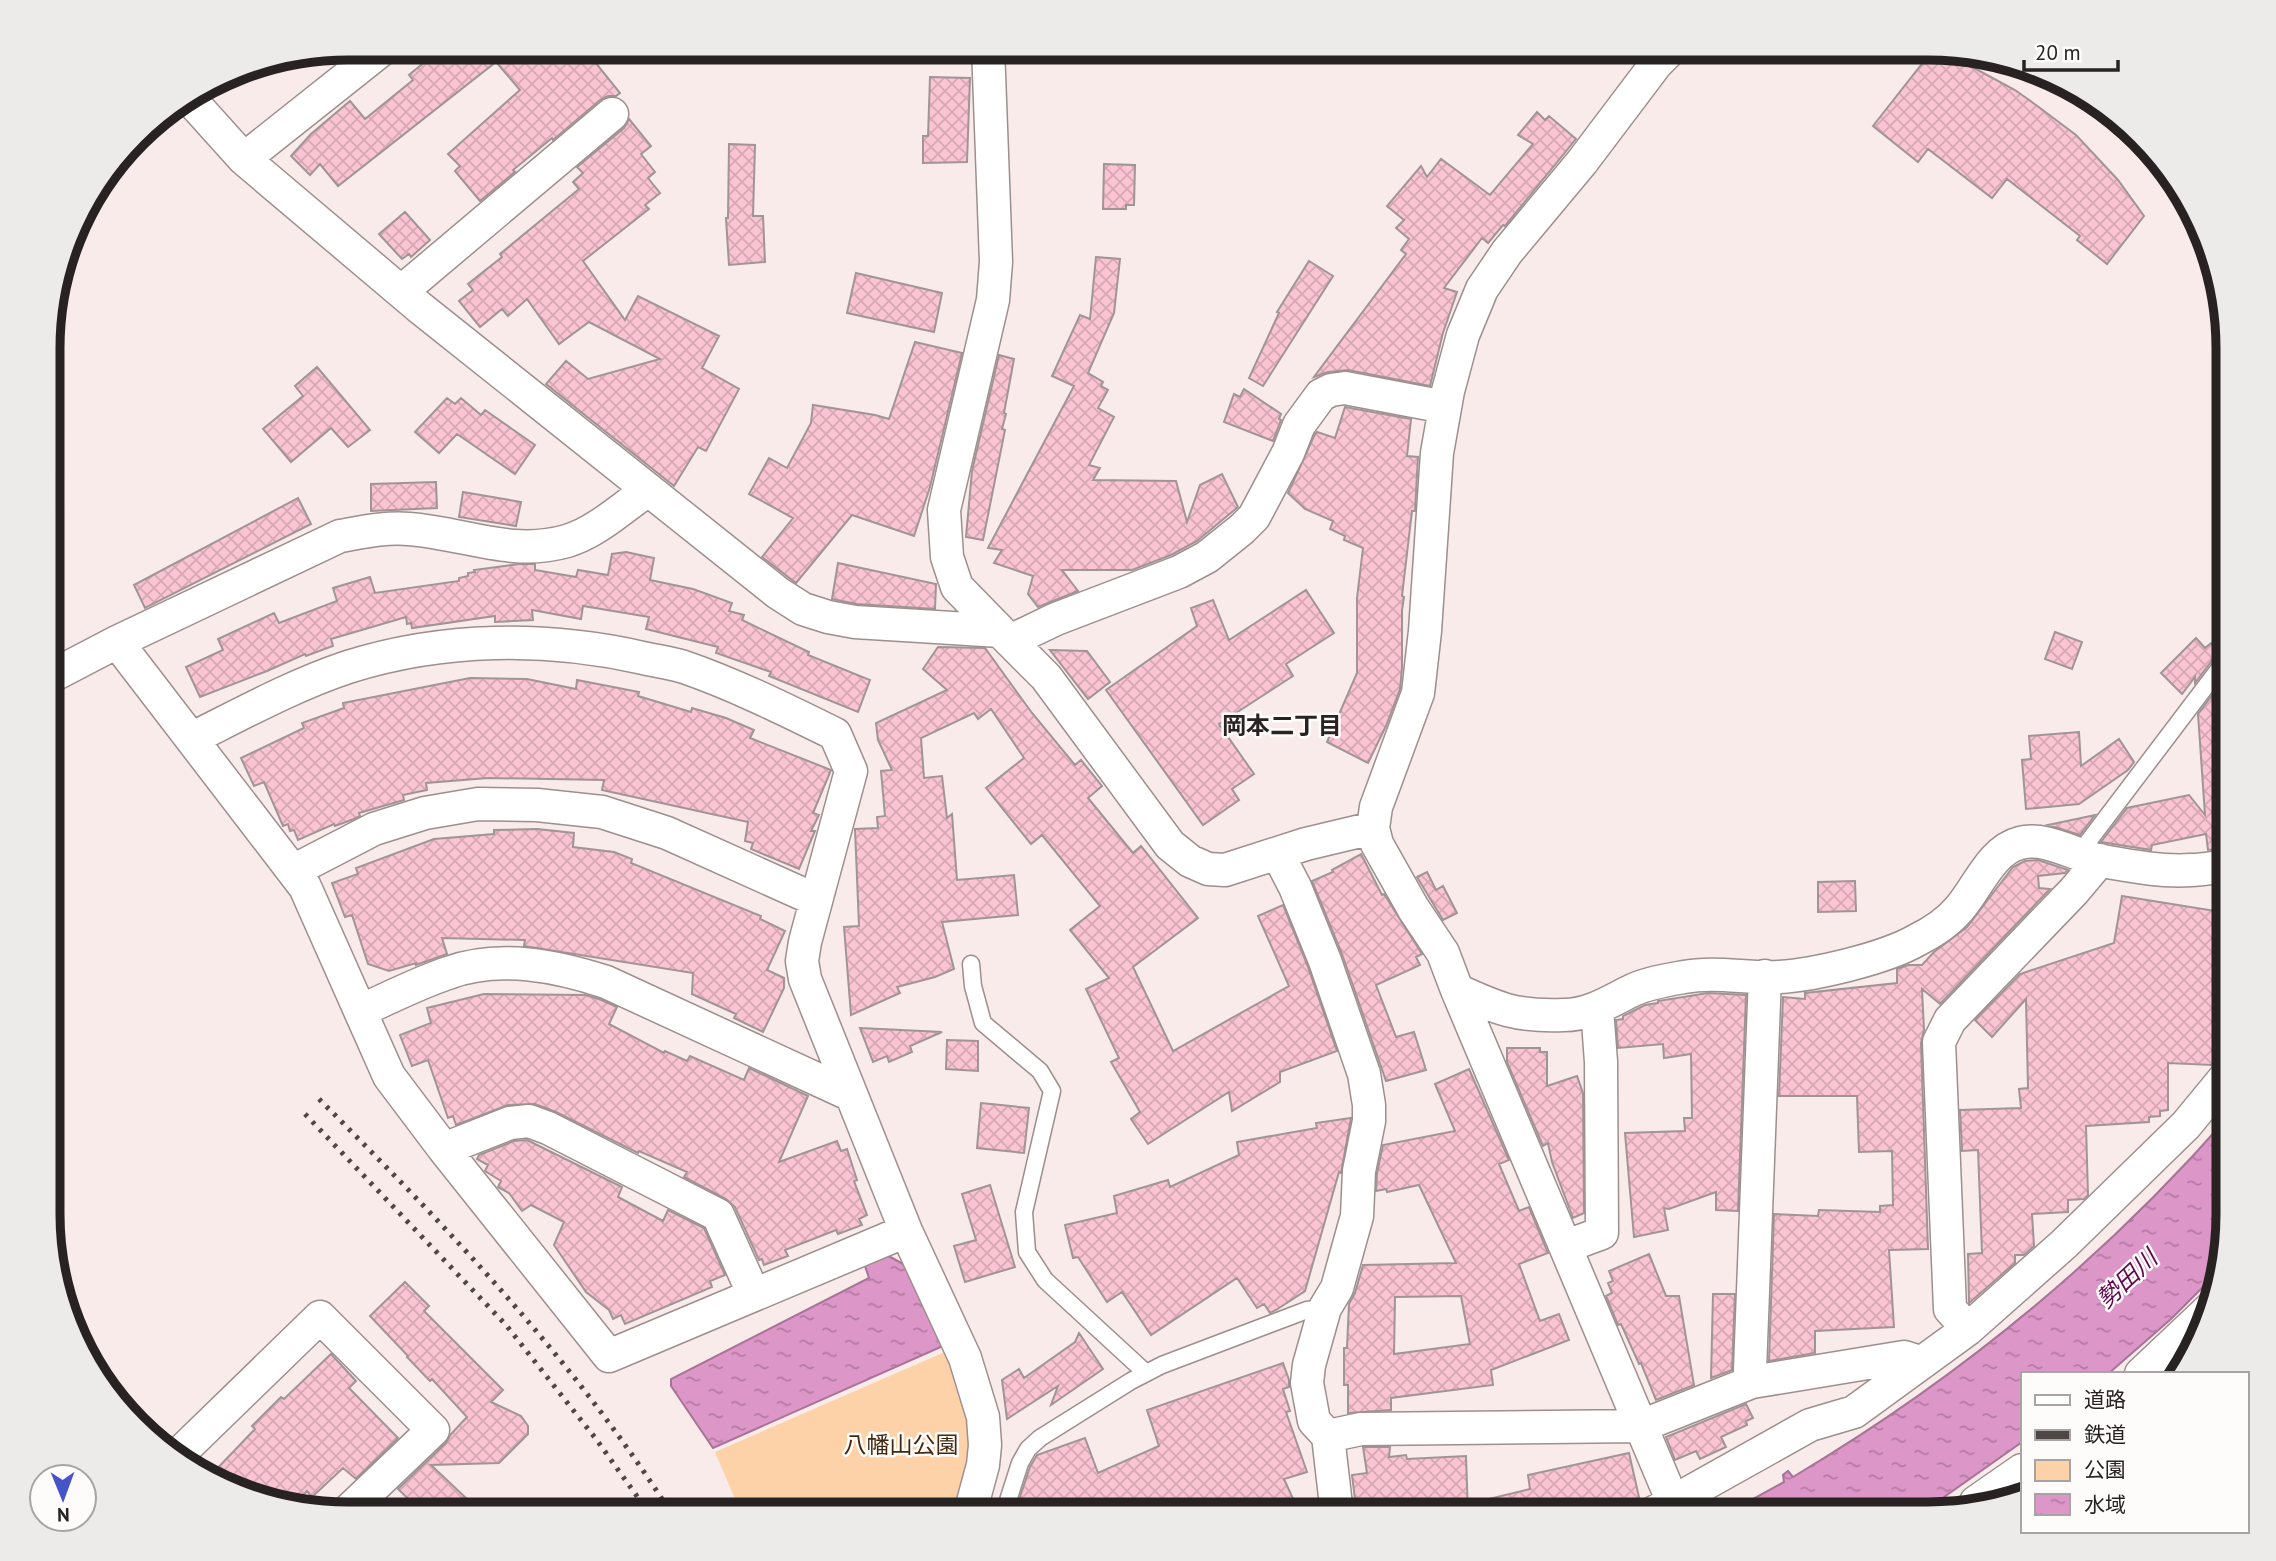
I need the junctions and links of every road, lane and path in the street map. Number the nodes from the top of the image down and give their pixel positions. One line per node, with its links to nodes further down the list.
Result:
1 (369, 60): 6 (street)
2 (988, 60): 10 (street)
3 (1660, 60): 8 (street)
4 (194, 104): 6 (street)
5 (612, 114): 7 (street)
6 (244, 159): 7 (street)
7 (402, 291): 9 (street)
8 (1445, 407): 10 (street); 15 (street)
9 (648, 490): 10 (street); 11 (street)
10 (1005, 636): 16 (street)
11 (117, 642): 12 (street); 14 (street)
12 (60, 672)
13 (2216, 674): 17 (lane)
14 (192, 738): 19 (street); 20 (street)
15 (1373, 828): 16 (street); 23 (street)
16 (1278, 854): 32 (street)
17 (2089, 858): 18 (street); 22 (street); 34 (street)
18 (2216, 867)
19 (293, 871): 20 (street); 25 (street)
20 (816, 900): 27 (street)
21 (971, 964): 37 (lane)
22 (1765, 976): 24 (street); 38 (street)
23 (1457, 990): 24 (street); 30 (street)
24 (1597, 1009): 30 (street)
25 (360, 1011): 27 (street); 28 (street)
26 (2216, 1089): 34 (street)
27 (849, 1094): 29 (street)
28 (444, 1149): 31 (street); 31 (street)
29 (906, 1231): 31 (street); 45 (street)
30 (1567, 1246): 39 (street)
31 (754, 1295)
32 (1325, 1308): 37 (lane); 40 (street)
33 (2195, 1323): 36 (street)
34 (1968, 1329): 35 (street)
35 (1920, 1362): 38 (street); 49 (street)
36 (2143, 1372)
37 (1146, 1373): 46 (lane)
38 (1752, 1382): 39 (street)
39 (1641, 1426): 40 (street); 48 (street)
40 (1328, 1436): 47 (street)
41 (183, 1450): 44 (street)
42 (2021, 1470): 43 (street)
43 (1986, 1496)
44 (358, 1502)
45 (973, 1502)
46 (1008, 1502)
47 (1336, 1502)
48 (1666, 1502)
49 (1680, 1502)

